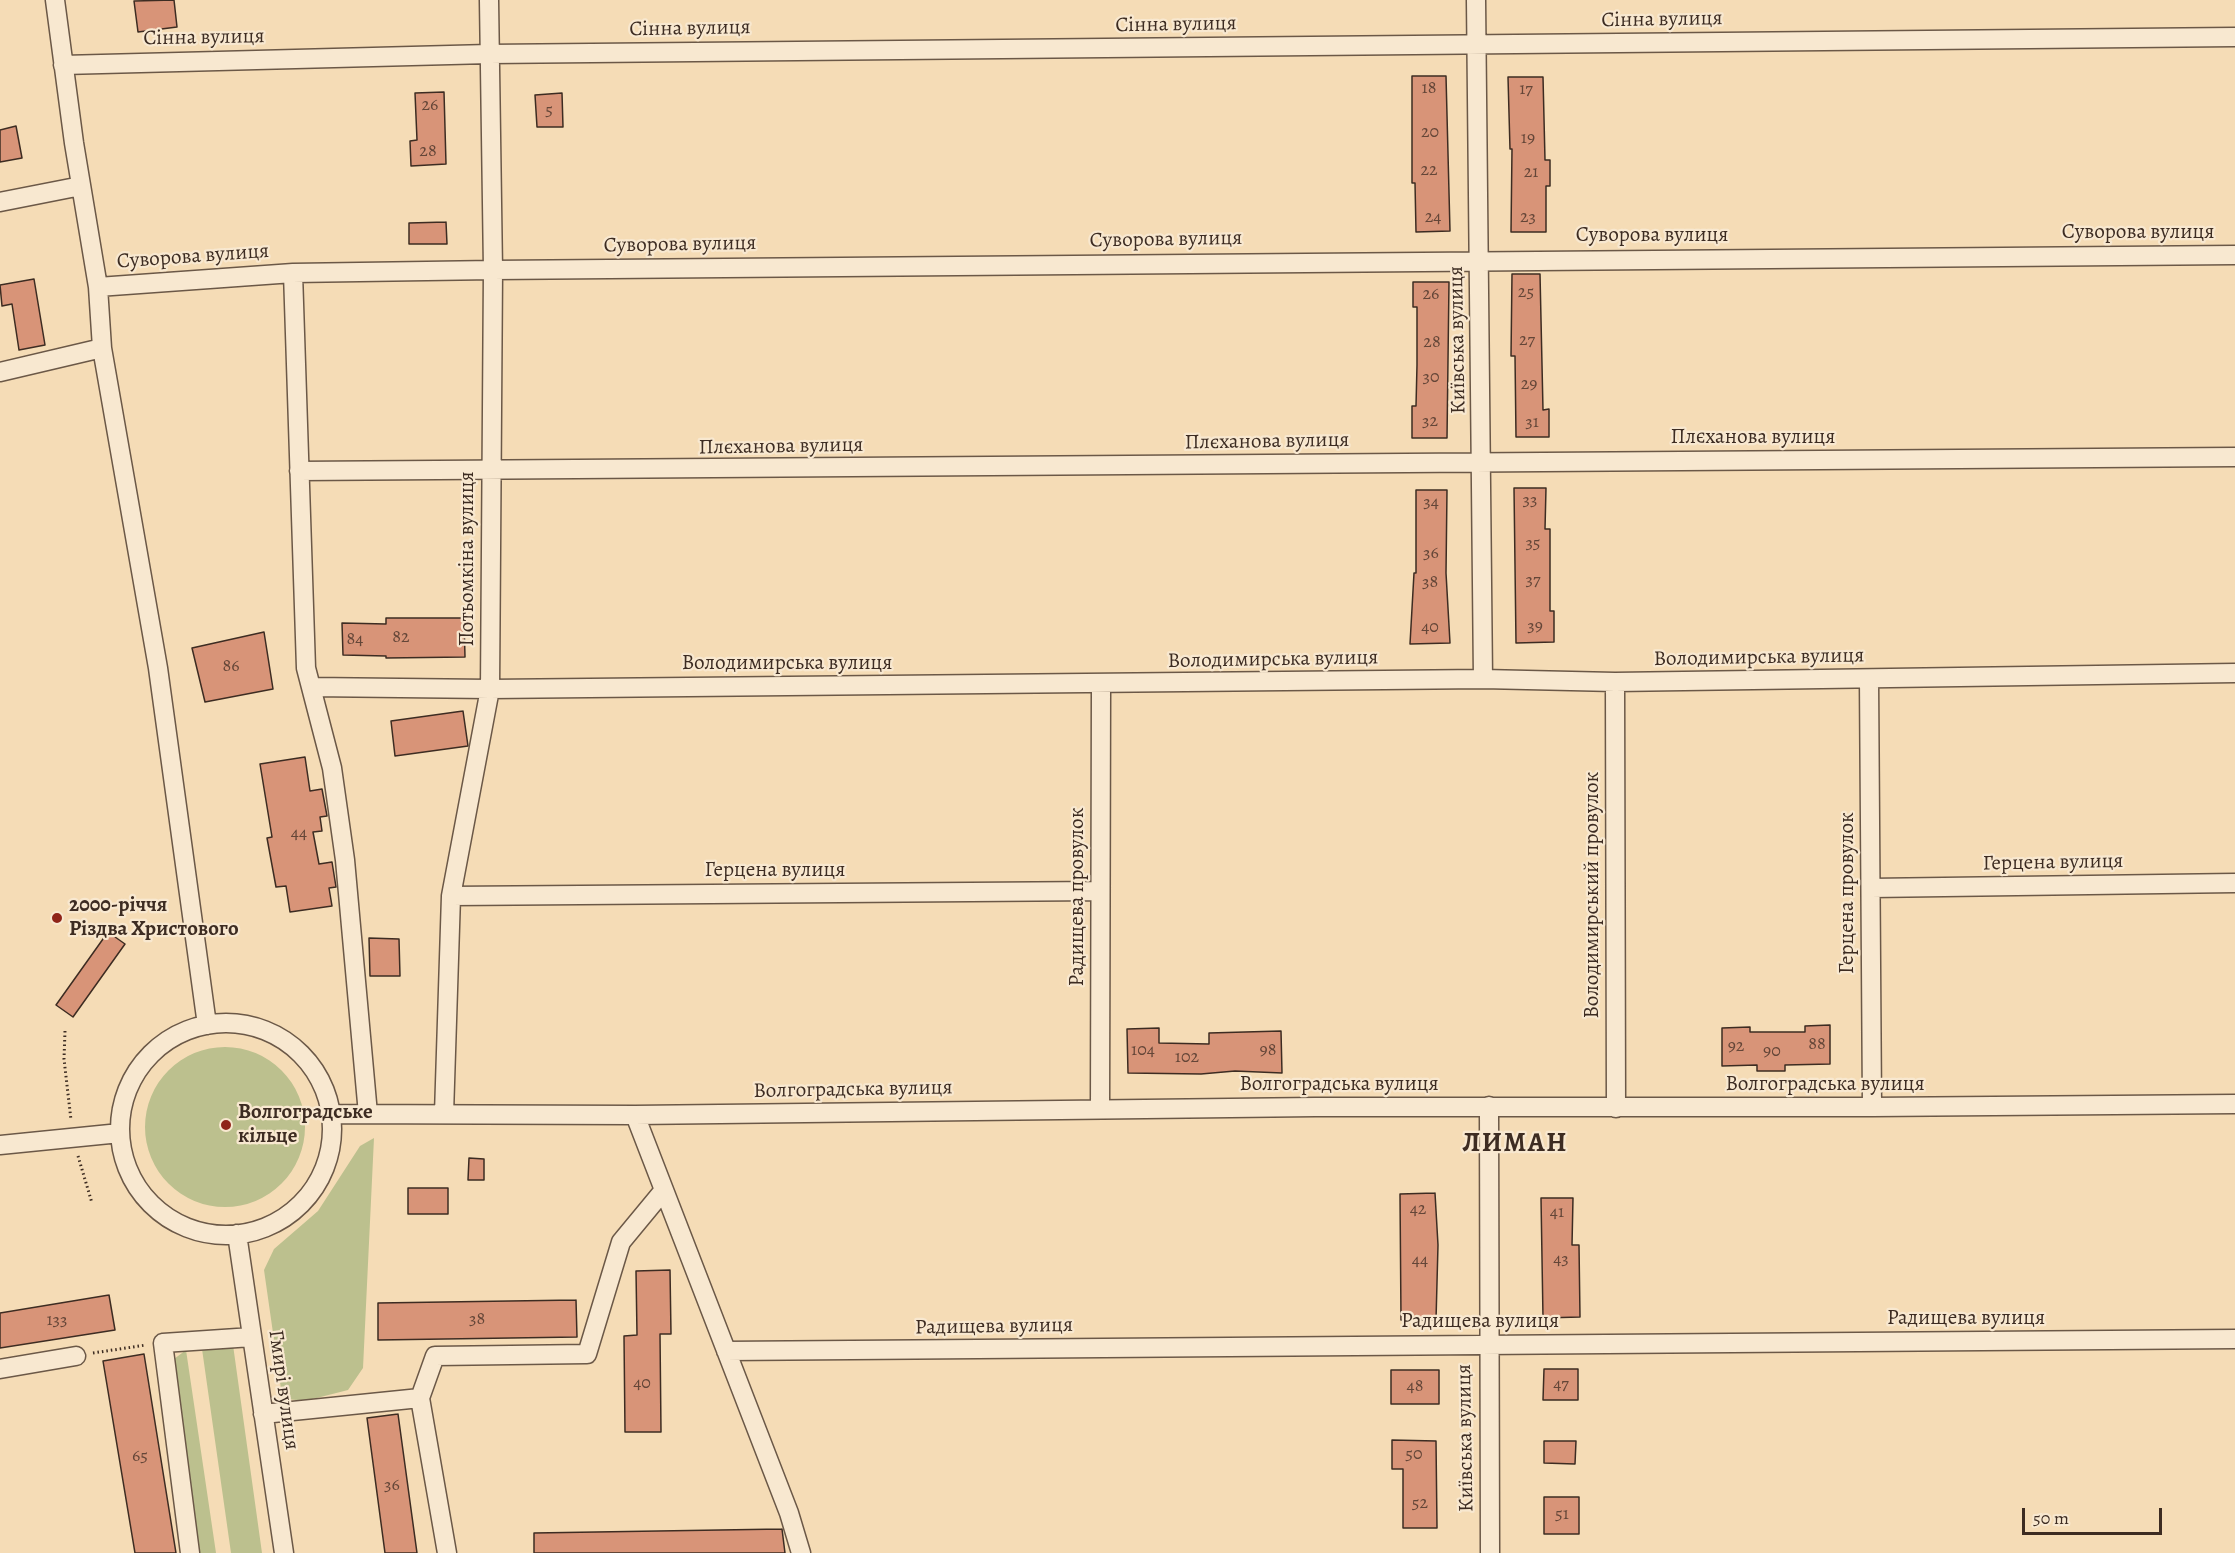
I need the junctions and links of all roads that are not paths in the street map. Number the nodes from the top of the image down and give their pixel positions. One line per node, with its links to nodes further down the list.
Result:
1 (55, 0): 7 (street)
2 (489, 0): 6 (street, Потьомкіна вулиця)
3 (1476, 0): 5 (street, Київська вулиця)
4 (2235, 37): 5 (street, Сінна вулиця)
5 (1476, 44): 6 (street, Сінна вулиця); 11 (street, Київська вулиця)
6 (489, 54): 7 (street, Сінна вулиця); 12 (street, Потьомкіна вулиця)
7 (63, 65): 8 (street)
8 (81, 186): 9 (street); 14 (street)
9 (0, 202)
10 (2235, 255): 11 (street, Суворова вулиця)
11 (1479, 260): 12 (street, Суворова вулиця); 18 (street, Київська вулиця)
12 (493, 270): 13 (street, Суворова вулиця); 20 (street, Потьомкіна вулиця)
13 (293, 273): 14 (street, Суворова вулиця); 19 (street)
14 (98, 286): 15 (street)
15 (102, 348): 16 (street); 32 (street)
16 (0, 372)
17 (2235, 457): 18 (street, Плєханова вулиця)
18 (1482, 463): 20 (street, Плєханова вулиця); 22 (street, Київська вулиця)
19 (299, 471): 20 (street, Плєханова вулиця); 26 (street)
20 (490, 472): 27 (street, Потьомкіна вулиця)
21 (2235, 673): 23 (street, Володимирська вулиця)
22 (1483, 679): 24 (street, Володимирська вулиця); 25 (street, Володимирська вулиця)
23 (1869, 679): 24 (street, Володимирська вулиця); 29 (street, Герцена провулок)
24 (1615, 682): 36 (street, Володимирський провулок)
25 (1101, 685): 27 (street, Володимирська вулиця); 30 (street, Радищева провулок)
26 (311, 687): 27 (street, Володимирська вулиця); 39 (street)
27 (490, 689): 31 (street, Потьомкіна вулиця)
28 (2235, 883): 29 (street, Герцена вулиця)
29 (1871, 888): 35 (street, Герцена провулок)
30 (1100, 891): 31 (street, Герцена вулиця); 37 (street, Радищева провулок)
31 (451, 896): 40 (street, Потьомкіна вулиця)
32 (207, 1025): 38 (street); 42 (street)
33 (2235, 1104): 35 (street, Волгоградська вулиця)
34 (1489, 1106): 36 (street, Волгоградська вулиця); 37 (street, Волгоградська вулиця); 48 (street, Київська вулиця)
35 (1872, 1107): 36 (street, Волгоградська вулиця)
36 (1616, 1108)
37 (1100, 1109): 41 (street, Волгоградська вулиця)
38 (330, 1114): 39 (street, Волгоградська вулиця); 45 (street)
39 (368, 1114): 40 (street, Волгоградська вулиця)
40 (444, 1114): 41 (street, Волгоградська вулиця)
41 (634, 1114): 44 (street)
42 (120, 1133): 43 (street); 45 (street)
43 (0, 1145)
44 (663, 1190): 49 (street); 52 (street)
45 (237, 1234): 46 (street, Гмирі вулиця)
46 (252, 1337): 53 (street, Гмирі вулиця); 54 (street)
47 (2235, 1338): 48 (street, Радищева вулиця)
48 (1488, 1344): 49 (street, Радищева вулиця); 58 (street, Київська вулиця)
49 (726, 1352): 57 (street)
50 (76, 1356): 51 (street)
51 (0, 1370)
52 (420, 1398): 53 (street); 56 (street)
53 (263, 1414): 55 (street, Гмирі вулиця)
54 (190, 1553)
55 (284, 1553)
56 (447, 1553)
57 (801, 1553)
58 (1490, 1553)

